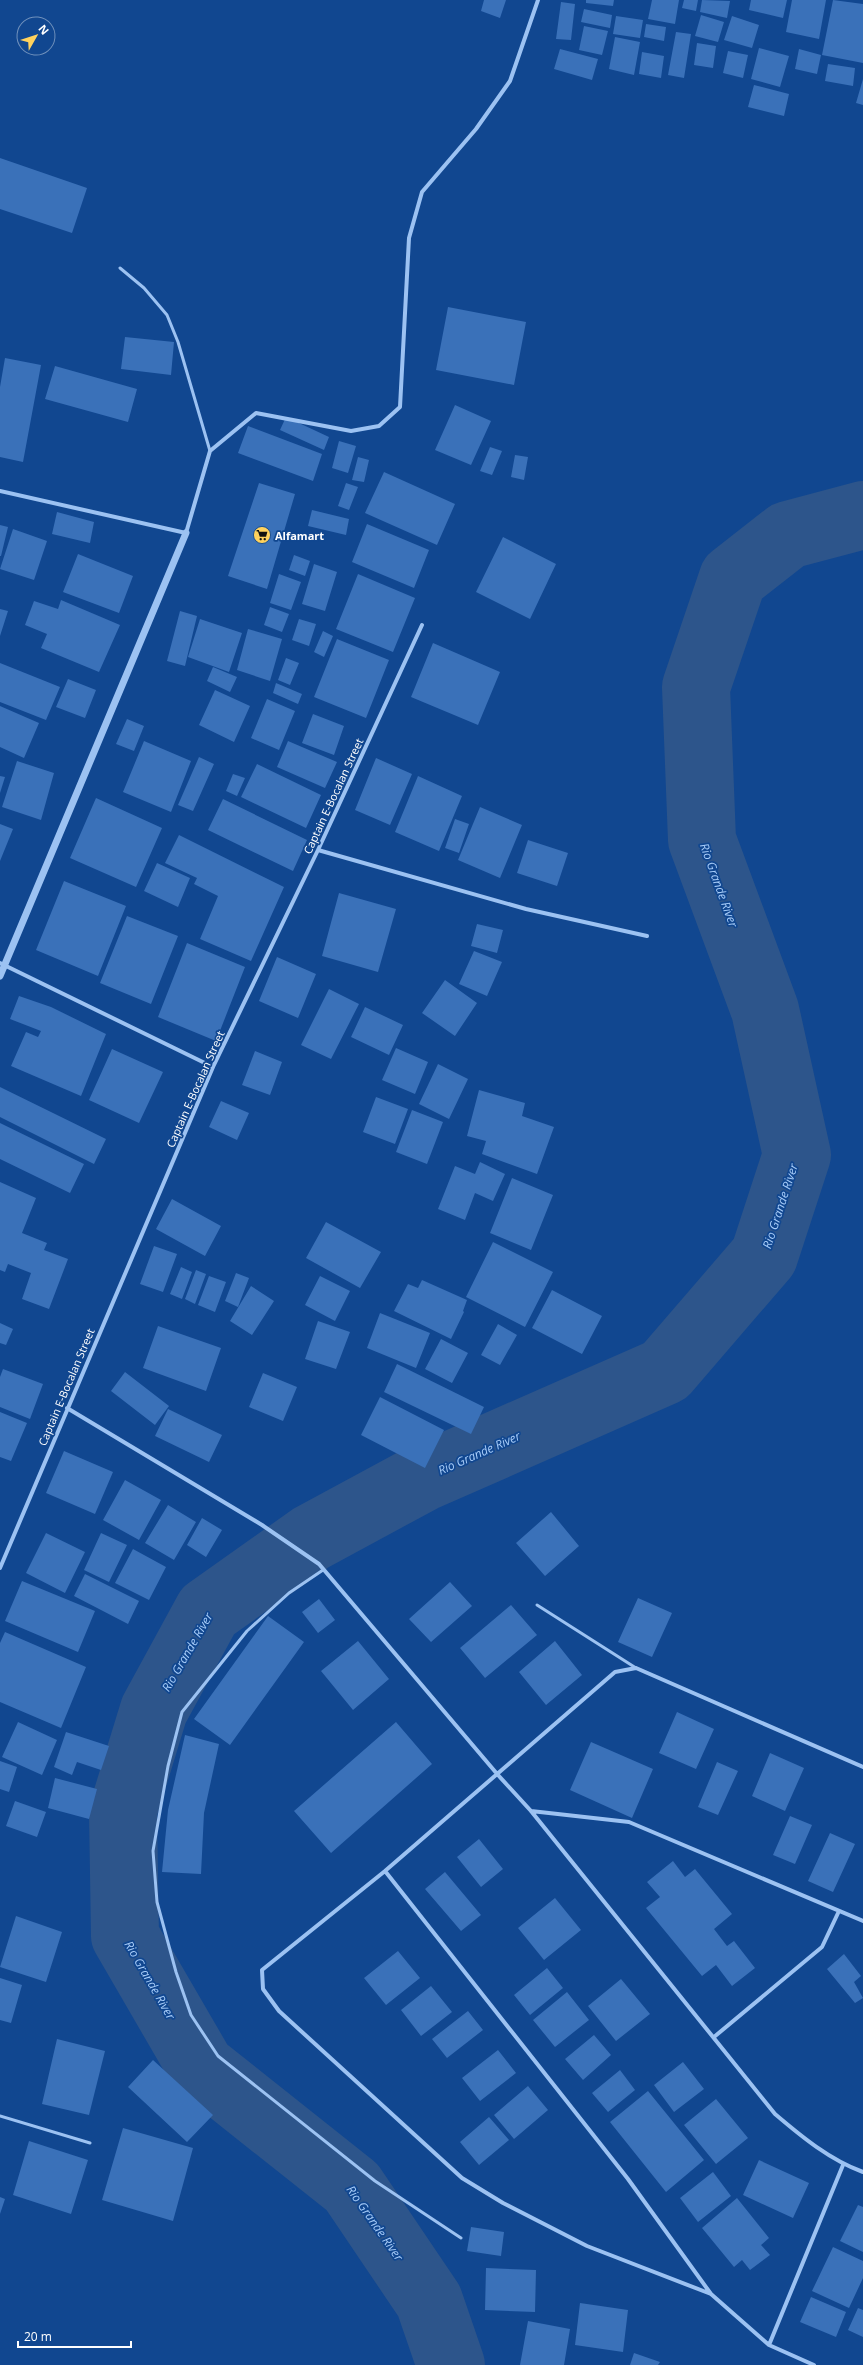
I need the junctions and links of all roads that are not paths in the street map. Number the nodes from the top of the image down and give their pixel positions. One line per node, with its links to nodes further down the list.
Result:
1 (538, 0): 3 (street)
2 (120, 268): 3 (lane)
3 (210, 451): 5 (street)
4 (0, 491): 5 (street)
5 (186, 533): 9 (street)
6 (422, 625): 7 (street, Captain E-Bocalan Street)
7 (318, 850): 8 (street); 11 (street, Captain E-Bocalan Street)
8 (647, 936)
9 (2, 964): 10 (street); 11 (street)
10 (0, 976)
11 (213, 1068): 12 (street, Captain E-Bocalan Street)
12 (67, 1408): 13 (street, Captain E-Bocalan Street); 14 (street)
13 (0, 1568)
14 (323, 1570): 18 (street); 28 (lane)
15 (537, 1606): 16 (lane)
16 (636, 1668): 17 (street); 18 (street)
17 (863, 1767)
18 (498, 1775): 19 (street); 20 (street)
19 (531, 1811): 21 (street); 23 (street)
20 (385, 1871): 29 (street); 29 (street)
21 (839, 1911): 22 (street); 23 (street)
22 (863, 1921)
23 (714, 2037): 26 (street)
24 (0, 2116): 25 (lane)
25 (90, 2143)
26 (843, 2165): 27 (street); 30 (street)
27 (863, 2172)
28 (460, 2238)
29 (711, 2294): 30 (street)
30 (769, 2344): 31 (street)
31 (814, 2365)

